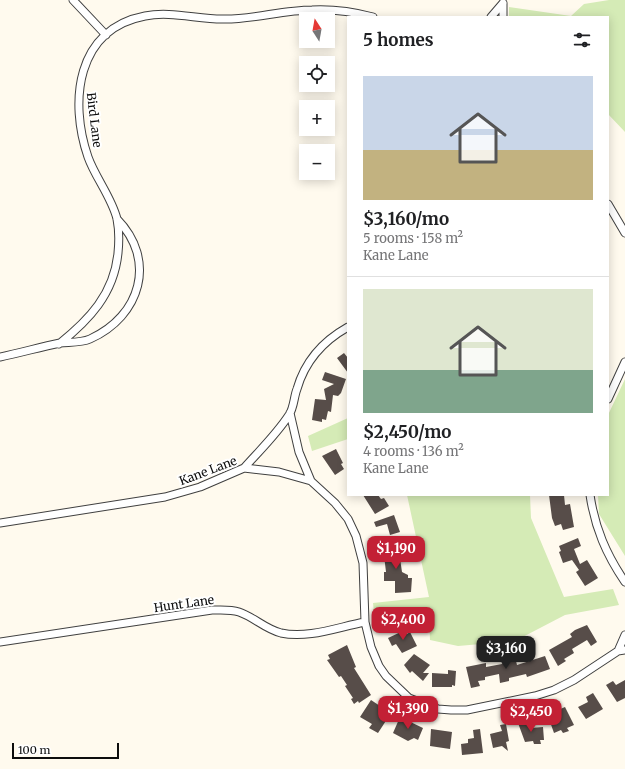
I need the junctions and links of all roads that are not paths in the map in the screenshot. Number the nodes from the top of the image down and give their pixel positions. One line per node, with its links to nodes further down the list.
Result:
1 (73, 0): 6 (street)
2 (503, 1): 4 (street); 5 (street)
3 (367, 16): 6 (street, Bird Lane)
4 (492, 16)
5 (503, 16)
6 (106, 35): 8 (street, Bird Lane)
7 (609, 206): 9 (street)
8 (117, 219): 11 (street, Bird Lane); 11 (street, Bird Lane)
9 (625, 233)
10 (347, 328): 15 (street)
11 (59, 344): 12 (street, Bird Lane)
12 (0, 357)
13 (625, 362): 14 (street)
14 (609, 396)
15 (290, 413): 16 (street); 17 (street)
16 (244, 468): 17 (street, Kane Lane); 19 (street, Kane Lane)
17 (311, 481): 21 (street, Kane Lane)
18 (590, 496): 20 (street)
19 (0, 523)
20 (625, 582)
21 (365, 622): 23 (street, Hunt Lane); 24 (street, Kane Lane)
22 (625, 635): 24 (street, Kane Lane)
23 (0, 642)
24 (621, 651)

